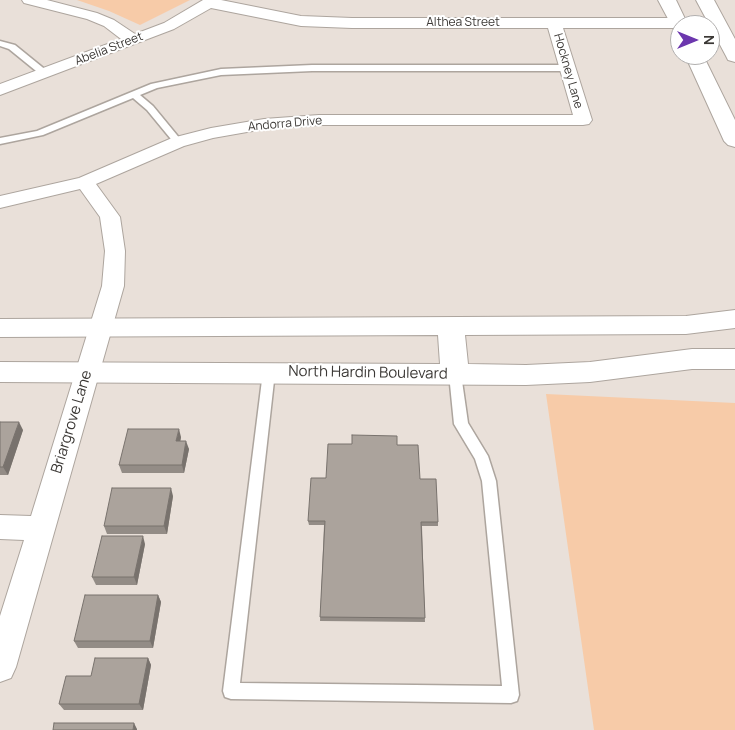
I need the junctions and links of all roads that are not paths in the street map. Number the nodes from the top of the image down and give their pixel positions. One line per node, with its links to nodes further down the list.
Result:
1 (29, 0): 10 (street)
2 (668, 0): 5 (main road)
3 (705, 0): 6 (main road)
4 (212, 2): 7 (street, Althea Street); 10 (street, Abelia Street)
5 (675, 15)
6 (713, 15)
7 (554, 22): 8 (street, Althea Street); 14 (street, Hockney Lane)
8 (670, 24)
9 (720, 28): 12 (main road)
10 (134, 40): 15 (street, Abelia Street)
11 (0, 43): 15 (lane)
12 (735, 56)
13 (699, 65): 20 (main road)
14 (567, 68): 17 (lane); 18 (street, Hockney Lane)
15 (44, 73): 16 (street, Abelia Street)
16 (0, 90)
17 (134, 94): 19 (lane); 21 (lane)
18 (583, 120): 21 (street, Andorra Drive)
19 (0, 141)
20 (735, 141)
21 (178, 142): 22 (street, Andorra Drive)
22 (85, 182): 23 (street, Andorra Drive); 27 (street, Briargrove Lane)
23 (0, 202)
24 (735, 319): 25 (main road)
25 (451, 326): 27 (main road); 32 (main road)
26 (0, 328): 27 (main road)
27 (100, 328): 30 (street, Briargrove Lane)
28 (735, 359): 32 (main road, North Hardin Boulevard)
29 (0, 372): 30 (main road, North Hardin Boulevard)
30 (87, 372): 31 (main road, North Hardin Boulevard); 34 (street, Briargrove Lane)
31 (269, 372): 32 (main road, North Hardin Boulevard); 32 (lane)
32 (455, 374)
33 (0, 528): 34 (street)
34 (40, 528): 35 (street, Briargrove Lane)
35 (0, 667)

